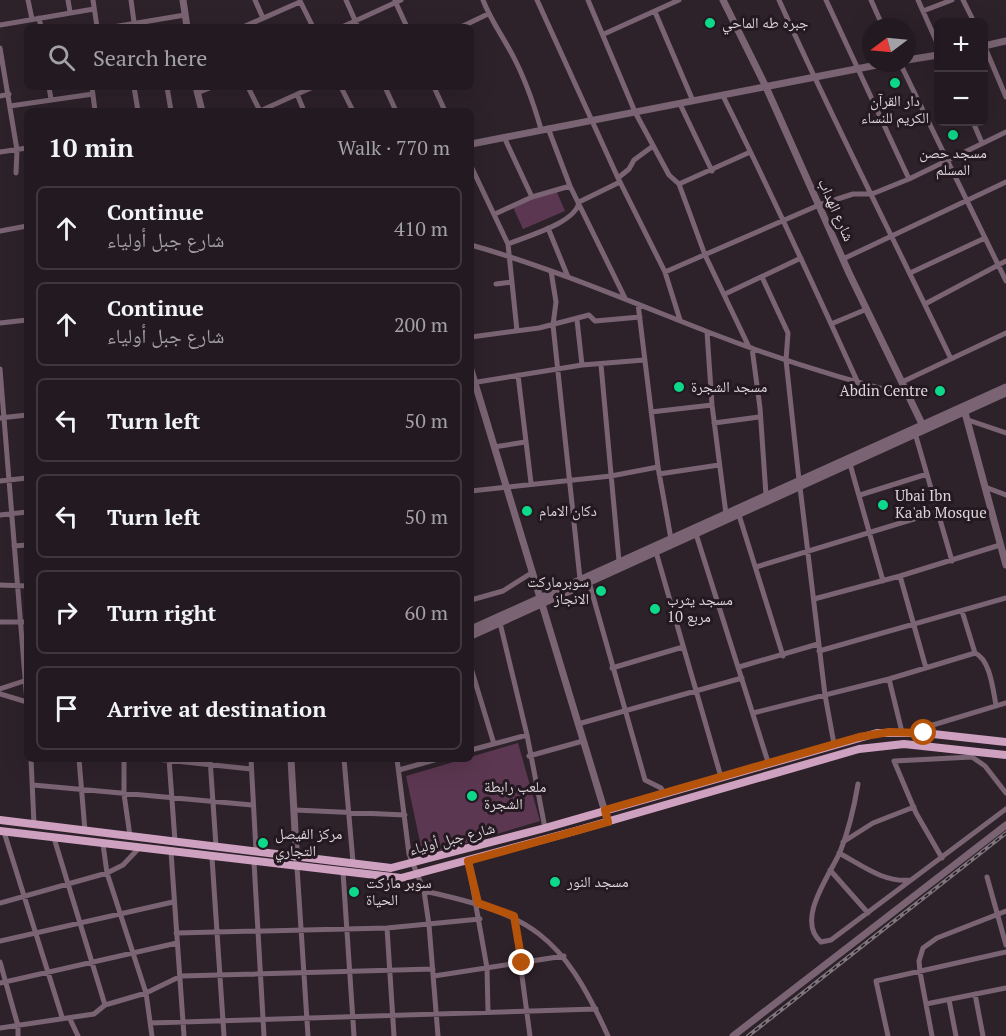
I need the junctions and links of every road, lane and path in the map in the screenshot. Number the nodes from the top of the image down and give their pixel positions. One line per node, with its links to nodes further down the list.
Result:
1 (28, 0): 32 (street)
2 (68, 0): 23 (street)
3 (93, 0): 21 (street)
4 (131, 0): 33 (street)
5 (183, 0): 26 (street)
6 (255, 0): 29 (street)
7 (346, 0): 41 (street)
8 (483, 0): 25 (street)
9 (537, 0): 88 (street)
10 (588, 0): 45 (street)
11 (679, 0): 24 (street)
12 (723, 0): 57 (street, شارع الهداب)
13 (779, 0): 56 (street)
14 (826, 0): 54 (street)
15 (871, 0): 30 (street)
16 (918, 0): 22 (street)
17 (952, 0): 22 (street)
18 (963, 0): 31 (street)
19 (300, 1): 29 (street); 40 (street)
20 (397, 1): 41 (street); 42 (street)
21 (94, 9): 23 (street); 35 (street)
22 (923, 11): 46 (street)
23 (70, 12): 27 (street)
24 (655, 12): 45 (street); 74 (street)
25 (488, 14): 43 (street); 90 (street)
26 (185, 15): 28 (street); 38 (street)
27 (39, 18): 32 (street); 34 (street)
28 (157, 18): 33 (street); 37 (street)
29 (263, 18): 39 (street)
30 (879, 18)
31 (972, 18)
32 (32, 19): 44 (street)
33 (134, 22): 36 (street)
34 (40, 24)
35 (96, 24)
36 (129, 24)
37 (158, 24)
38 (186, 24)
39 (250, 24)
40 (312, 24)
41 (357, 24)
42 (406, 24)
43 (467, 24)
44 (0, 25)
45 (604, 34): 87 (street)
46 (934, 34)
47 (1006, 41): 48 (street)
48 (988, 44)
49 (0, 48): 68 (street)
50 (988, 54): 72 (street)
51 (934, 56): 52 (street)
52 (916, 59)
53 (862, 67): 54 (street)
54 (856, 68): 56 (street); 104 (street)
55 (904, 72): 100 (street)
56 (814, 79): 57 (street); 109 (street)
57 (766, 87): 71 (street); 113 (street, شارع الهداب)
58 (50, 90): 73 (street)
59 (92, 90): 73 (street); 77 (street)
60 (134, 90): 78 (street)
61 (168, 90): 79 (street)
62 (196, 90): 80 (street)
63 (250, 90): 81 (street)
64 (306, 90): 69 (street)
65 (342, 90): 84 (street)
66 (386, 90): 85 (street)
67 (435, 90): 86 (street)
68 (9, 94): 70 (street); 76 (street)
69 (297, 94): 82 (street); 83 (street)
70 (0, 96)
71 (723, 96): 74 (street); 99 (street)
72 (1006, 97)
73 (51, 99): 76 (street)
74 (693, 101): 75 (street)
75 (680, 104): 87 (street); 101 (street)
76 (10, 105): 97 (street)
77 (95, 108)
78 (138, 108)
79 (170, 108)
80 (201, 108)
81 (258, 108)
82 (267, 108)
83 (303, 108)
84 (352, 108)
85 (395, 108)
86 (444, 108)
87 (635, 112): 88 (street); 95 (street)
88 (591, 120): 90 (street); 105 (street)
89 (975, 126): 94 (street)
90 (545, 128): 92 (street); 108 (street)
91 (1006, 132): 94 (street)
92 (504, 137): 93 (street); 110 (street)
93 (474, 143)
94 (982, 143): 100 (street)
95 (653, 146): 105 (street); 107 (street)
96 (24, 149): 97 (street)
97 (17, 150): 98 (street); 103 (street)
98 (0, 152)
99 (748, 153): 101 (street); 115 (street)
100 (948, 161): 104 (street); 112 (street)
101 (712, 171): 107 (street)
102 (474, 172): 114 (street)
103 (16, 173)
104 (909, 179): 109 (street)
105 (619, 180): 111 (street); 130 (street)
106 (1006, 182): 112 (street)
107 (679, 184): 123 (street)
108 (570, 186): 110 (street); 111 (street)
109 (872, 194): 113 (street); 119 (street)
110 (532, 197): 114 (street)
111 (579, 201): 117 (street); 138 (street)
112 (967, 201): 119 (street); 120 (street)
113 (819, 205): 115 (street); 126 (street, شارع الهداب)
114 (495, 214): 121 (street)
115 (784, 219): 123 (street); 125 (street)
116 (24, 227): 118 (street)
117 (548, 228): 121 (street); 132 (street)
118 (0, 231)
119 (893, 235): 126 (street); 131 (street)
120 (985, 238): 128 (street); 131 (street)
121 (508, 244): 124 (street)
122 (474, 246): 124 (street)
123 (705, 255): 130 (street); 137 (street)
124 (511, 257): 129 (street); 135 (street)
125 (801, 258): 133 (street); 147 (street)
126 (843, 259): 141 (street, شارع الهداب)
127 (1006, 261): 128 (street)
128 (998, 265): 134 (street); 140 (street)
129 (551, 271): 132 (street); 148 (street)
130 (665, 272): 145 (street)
131 (910, 273): 140 (street)
132 (568, 277): 138 (street)
133 (762, 277): 137 (street); 156 (street)
134 (1006, 281)
135 (512, 282): 136 (street); 149 (street)
136 (496, 284)
137 (725, 294): 153 (street)
138 (625, 298): 139 (street)
139 (638, 304): 142 (street); 145 (street)
140 (925, 304): 154 (street)
141 (867, 309): 147 (street); 163 (street, شارع الهداب)
142 (640, 317): 144 (street); 155 (street)
143 (24, 320): 146 (street)
144 (577, 320): 148 (street); 157 (street)
145 (680, 320): 150 (street)
146 (0, 323)
147 (831, 324): 164 (street)
148 (553, 325): 149 (street); 159 (street)
149 (517, 331): 152 (street)
150 (707, 332): 153 (street); 169 (street)
151 (1006, 333): 154 (street)
152 (474, 337)
153 (751, 348): 156 (street); 173 (street)
154 (951, 359): 163 (street)
155 (644, 360): 158 (street); 171 (street)
156 (786, 360): 164 (street); 193 (street)
157 (582, 365): 158 (street); 159 (street)
158 (601, 365): 187 (street)
159 (560, 368): 161 (street); 190 (street)
160 (0, 369): 174 (street)
161 (518, 375): 162 (street); 180 (street)
162 (474, 382)
163 (902, 382): 168 (street, شارع الهداب)
164 (858, 383): 168 (street)
165 (474, 385): 181 (street)
166 (1006, 387): 170 (street)
167 (1006, 393): 170 (street)
168 (908, 395): 177 (street, شارع الهداب)
169 (712, 405): 171 (street); 176 (street)
170 (964, 409): 175 (street); 177 (street)
171 (651, 412): 184 (street)
172 (24, 415): 174 (street)
173 (759, 417): 176 (street); 197 (street)
174 (2, 418): 189 (street)
175 (968, 420): 179 (street); 195 (street)
176 (714, 423): 183 (street)
177 (924, 428): 178 (street)
178 (915, 432): 182 (street); 186 (street); 193 (street)
179 (1006, 433)
180 (525, 442): 181 (street); 192 (street)
181 (494, 447): 194 (street)
182 (850, 464): 193 (street); 198 (street)
183 (719, 465): 185 (street); 203 (street)
184 (658, 467): 185 (street); 187 (street)
185 (659, 474): 208 (street)
186 (927, 474): 198 (street); 201 (street)
187 (611, 476): 190 (street); 214 (street)
188 (24, 478): 189 (street)
189 (8, 480): 191 (street); 202 (street)
190 (570, 480): 192 (street); 220 (street)
191 (0, 481)
192 (531, 483): 194 (street)
193 (800, 484): 197 (street); 205 (street); 212 (street)
194 (506, 486): 196 (street); 218 (street)
195 (985, 487): 199 (street); 210 (street)
196 (474, 491)
197 (766, 495): 203 (street)
198 (860, 495): 206 (street)
199 (1006, 495)
200 (24, 512): 202 (street)
201 (937, 512): 206 (street); 215 (street)
202 (11, 514): 204 (street); 211 (street)
203 (726, 514): 208 (street)
204 (0, 515)
205 (739, 515): 207 (street); 217 (street)
206 (871, 533): 212 (street); 221 (street)
207 (696, 534): 213 (street); 242 (street)
208 (671, 539): 214 (street)
209 (24, 545): 211 (street)
210 (1000, 545): 215 (street); 216 (street)
211 (14, 546): 224 (street)
212 (808, 549): 217 (street); 228 (street)
213 (656, 552): 222 (street); 237 (street)
214 (619, 561): 220 (street)
215 (952, 561): 219 (street)
216 (1006, 565)
217 (756, 567): 240 (street)
218 (532, 572): 227 (street); 229 (street)
219 (900, 576): 221 (street); 234 (street)
220 (580, 579): 229 (street)
221 (883, 581): 228 (street)
222 (589, 582): 229 (street); 241 (street)
223 (0, 585): 224 (street)
224 (17, 586): 225 (street); 232 (street)
225 (24, 586)
226 (1006, 598): 230 (street)
227 (474, 599)
228 (814, 599): 238 (street)
229 (542, 600): 233 (street); 235 (street); 257 (street)
230 (962, 611): 234 (street); 239 (street)
231 (0, 622): 232 (street)
232 (24, 622)
233 (500, 623): 236 (street); 259 (street)
234 (912, 625): 238 (street); 243 (street)
235 (474, 628)
236 (474, 635)
237 (683, 647): 241 (street); 249 (street)
238 (819, 647): 240 (street); 251 (street)
239 (975, 653): 243 (street); 254 (street)
240 (783, 656): 242 (street)
241 (612, 668): 255 (street)
242 (739, 668): 245 (street)
243 (926, 668): 246 (street)
244 (474, 678): 262 (street)
245 (742, 678): 249 (street); 256 (street)
246 (889, 679): 251 (street); 258 (street)
247 (24, 681): 248 (street)
248 (0, 689)
249 (696, 690): 255 (street); 280 (street)
250 (0, 694): 252 (street)
251 (825, 695): 256 (street); 263 (street)
252 (24, 701)
253 (1006, 703): 254 (street)
254 (996, 705): 258 (street)
255 (624, 711): 257 (street); 284 (street)
256 (753, 712): 277 (street)
257 (578, 724): 260 (street)
258 (904, 732): 261 (main road, شارع جبل أولياء); 263 (main road, شارع جبل أولياء)
259 (527, 735): 262 (street); 266 (street)
260 (584, 741): 266 (street); 293 (street)
261 (1006, 742)
262 (494, 744): 264 (street)
263 (834, 744): 277 (main road, شارع جبل أولياء)
264 (474, 749)
265 (1006, 755): 297 (main road, شارع جبل أولياء)
266 (529, 756): 300 (street)
267 (31, 762): 282 (street)
268 (79, 762): 283 (street)
269 (124, 762): 286 (street)
270 (169, 762): 287 (street)
271 (210, 762): 278 (street); 288 (street)
272 (251, 762): 278 (street)
273 (291, 762): 292 (street)
274 (344, 762): 294 (street)
275 (398, 762): 279 (street)
276 (427, 762): 279 (street)
277 (768, 762): 280 (main road, شارع جبل أولياء)
278 (251, 769): 289 (street)
279 (399, 770): 295 (street)
280 (721, 777): 284 (main road, شارع جبل أولياء)
281 (858, 784): 306 (street)
282 (33, 785): 283 (street); 298 (street)
283 (81, 789): 286 (street); 301 (street)
284 (664, 793): 293 (main road, شارع جبل أولياء)
285 (1006, 793): 290 (street)
286 (124, 794): 287 (street); 303 (street)
287 (173, 798): 288 (street); 305 (street)
288 (213, 802): 289 (street); 308 (street)
289 (252, 805): 310 (street)
290 (914, 807): 306 (street); 315 (street)
291 (1006, 809): 315 (street)
292 (295, 810): 294 (street); 313 (street)
293 (605, 810): 297 (street); 300 (main road, شارع جبل أولياء)
294 (348, 813): 295 (street); 318 (street)
295 (405, 815): 319 (street)
296 (0, 820): 298 (main road, شارع جبل أولياء)
297 (608, 822): 316 (main road, شارع جبل أولياء)
298 (34, 824): 301 (main road, شارع جبل أولياء)
299 (1006, 825): 402 (street)
300 (545, 828): 319 (main road, شارع جبل أولياء)
301 (85, 831): 303 (main road, شارع جبل أولياء)
302 (2, 832): 304 (main road, شارع جبل أولياء); 329 (street)
303 (130, 836): 305 (main road, شارع جبل أولياء)
304 (54, 838): 307 (main road, شارع جبل أولياء); 327 (street)
305 (176, 841): 308 (main road, شارع جبل أولياء)
306 (843, 842): 312 (street)
307 (104, 844): 309 (main road, شارع جبل أولياء); 323 (street)
308 (216, 846): 310 (main road, شارع جبل أولياء)
309 (139, 848): 311 (main road, شارع جبل أولياء); 323 (street)
310 (256, 851): 313 (main road, شارع جبل أولياء)
311 (171, 852): 314 (main road, شارع جبل أولياء); 330 (street)
312 (839, 853): 321 (street); 326 (street)
313 (297, 855): 318 (main road, شارع جبل أولياء); 320 (street)
314 (212, 858): 317 (main road, شارع جبل أولياء); 345 (street)
315 (942, 858): 326 (street)
316 (468, 861): 324 (main road, شارع جبل أولياء); 332 (street)
317 (254, 862): 320 (main road, شارع جبل أولياء); 344 (street)
318 (353, 862): 319 (main road, شارع جبل أولياء)
319 (412, 864): 324 (street)
320 (297, 867): 322 (main road, شارع جبل أولياء); 343 (street)
321 (830, 870): 335 (street); 335 (street)
322 (343, 872): 324 (main road, شارع جبل أولياء); 341 (street)
323 (107, 873): 327 (street); 334 (street)
324 (418, 874): 328 (street)
325 (987, 877): 336 (street)
326 (914, 880): 335 (street)
327 (68, 885): 329 (street); 339 (street)
328 (424, 891): 332 (street); 340 (street)
329 (24, 897): 331 (street); 346 (street)
330 (173, 902): 334 (street); 347 (street)
331 (0, 903)
332 (478, 903): 337 (street); 338 (street)
333 (1006, 911): 336 (street)
334 (120, 913): 339 (street); 351 (street)
335 (868, 913)
336 (998, 913): 350 (street); 362 (street)
337 (514, 916): 353 (street); 356 (street)
338 (480, 919): 340 (street); 357 (street)
339 (80, 922): 346 (street); 354 (street)
340 (429, 925): 342 (street); 358 (street)
341 (346, 928): 342 (street); 343 (street); 361 (street)
342 (387, 928): 359 (street)
343 (302, 929): 344 (street); 363 (street)
344 (258, 930): 345 (street); 364 (street)
345 (217, 931): 347 (street); 366 (street)
346 (35, 933): 348 (street); 360 (street)
347 (176, 933): 349 (street)
348 (0, 941)
349 (177, 943): 351 (street); 365 (street)
350 (1006, 945)
351 (134, 952): 354 (street); 370 (street)
352 (1006, 952): 362 (street)
353 (564, 956): 356 (street); 375 (street)
354 (93, 961): 360 (street); 374 (street)
355 (0, 962): 368 (street)
356 (522, 963): 357 (street); 376 (street)
357 (487, 968): 367 (street); 377 (street)
358 (434, 969): 359 (street); 367 (street)
359 (390, 970): 361 (street); 379 (street)
360 (48, 972): 368 (street); 380 (street)
361 (349, 972): 363 (street); 381 (street)
362 (920, 972): 373 (street); 403 (street)
363 (304, 973): 364 (street); 383 (street)
364 (260, 975): 366 (street); 385 (street)
365 (181, 976): 366 (street); 370 (street); 386 (street)
366 (219, 976): 384 (street)
367 (434, 976): 378 (street)
368 (3, 982): 388 (street)
369 (1006, 988): 371 (street)
370 (146, 993): 374 (street); 387 (street)
371 (975, 994): 372 (street); 406 (street)
372 (949, 1000): 373 (street); 405 (street)
373 (926, 1004): 404 (street)
374 (105, 1005): 382 (street)
375 (596, 1008): 376 (street); 401 (street)
376 (528, 1010): 377 (street); 400 (street)
377 (488, 1012): 378 (street)
378 (436, 1014): 379 (street); 399 (street)
379 (393, 1015): 381 (street); 398 (street)
380 (62, 1017): 382 (street); 388 (street)
381 (353, 1017): 383 (street); 397 (street)
382 (70, 1019): 391 (street)
383 (307, 1019): 385 (street); 396 (street)
384 (223, 1020): 385 (street); 386 (street); 394 (street)
385 (264, 1020): 395 (street)
386 (183, 1022): 387 (street); 393 (street)
387 (150, 1023): 392 (street)
388 (18, 1026): 389 (street); 390 (street)
389 (0, 1028)
390 (18, 1036)
391 (78, 1036)
392 (152, 1036)
393 (184, 1036)
394 (224, 1036)
395 (264, 1036)
396 (308, 1036)
397 (354, 1036)
398 (394, 1036)
399 (438, 1036)
400 (530, 1036)
401 (608, 1036)
402 (733, 1036)
403 (888, 1036)
404 (932, 1036)
405 (956, 1036)
406 (983, 1036)

